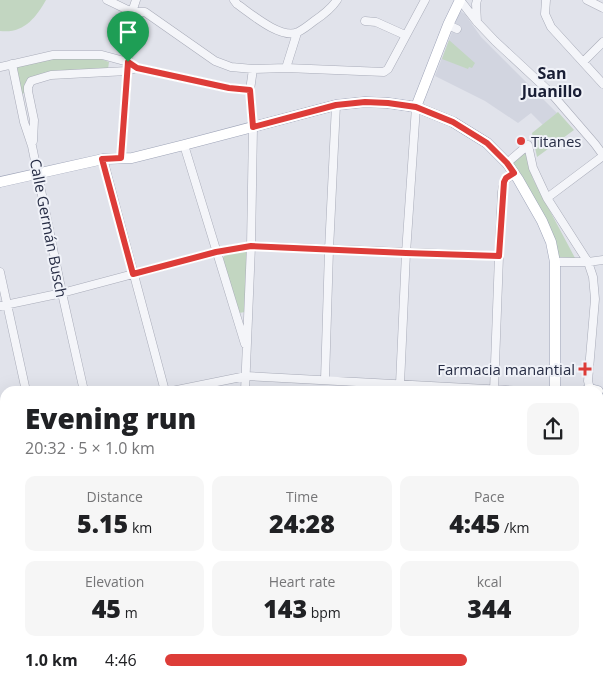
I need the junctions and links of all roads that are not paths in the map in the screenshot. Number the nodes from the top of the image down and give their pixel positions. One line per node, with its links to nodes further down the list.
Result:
1 (107, 0): 11 (street)
2 (136, 0): 11 (street)
3 (234, 0): 14 (street)
4 (337, 0): 14 (street)
5 (425, 0): 15 (street)
6 (460, 0): 13 (street); 28 (main road)
7 (477, 0): 13 (street)
8 (546, 0): 18 (street)
9 (587, 0): 10 (street)
10 (603, 8)
11 (132, 12): 17 (street); 22 (street)
12 (365, 21): 15 (street)
13 (477, 22): 32 (street)
14 (297, 33): 23 (street)
15 (406, 35): 23 (street)
16 (603, 42): 18 (street)
17 (128, 62): 19 (street); 21 (street); 24 (street)
18 (583, 62): 25 (street)
19 (12, 64): 20 (street); 31 (street, Calle Germán Busch)
20 (0, 68)
21 (137, 68): 24 (street); 26 (street)
22 (253, 68): 23 (street); 26 (street)
23 (286, 68)
24 (127, 71): 31 (street); 33 (street)
25 (603, 84)
26 (250, 90): 29 (street)
27 (336, 105): 28 (main road); 29 (main road); 41 (street)
28 (416, 107): 35 (main road); 43 (street)
29 (253, 127): 30 (main road); 40 (street)
30 (184, 145): 33 (main road); 42 (street)
31 (32, 146): 37 (street, Calle Germán Busch)
32 (603, 156): 39 (street)
33 (121, 158): 34 (main road)
34 (102, 159): 37 (main road); 49 (street)
35 (507, 163): 36 (main road); 39 (street)
36 (514, 173): 44 (street); 46 (main road)
37 (37, 174): 38 (main road); 50 (street, Calle Germán Busch)
38 (0, 182)
39 (548, 198): 47 (street)
40 (251, 246): 41 (street); 42 (street); 53 (street)
41 (329, 250): 43 (street); 55 (street)
42 (216, 252): 49 (street); 53 (street)
43 (406, 253): 44 (street); 56 (street)
44 (499, 256): 63 (street)
45 (603, 260): 47 (street)
46 (555, 262): 47 (street); 64 (main road)
47 (588, 262): 51 (street)
48 (0, 272): 52 (street)
49 (133, 274): 50 (street); 59 (street)
50 (62, 293): 52 (street); 58 (street, Calle Germán Busch)
51 (599, 299): 65 (street)
52 (3, 305): 57 (street)
53 (247, 351): 54 (street)
54 (246, 376): 55 (street); 60 (street); 61 (street)
55 (325, 380): 56 (street)
56 (400, 384): 62 (street)
57 (25, 386)
58 (83, 386)
59 (164, 386)
60 (197, 386)
61 (245, 386)
62 (432, 386)
63 (495, 386)
64 (554, 386)
65 (590, 386)

